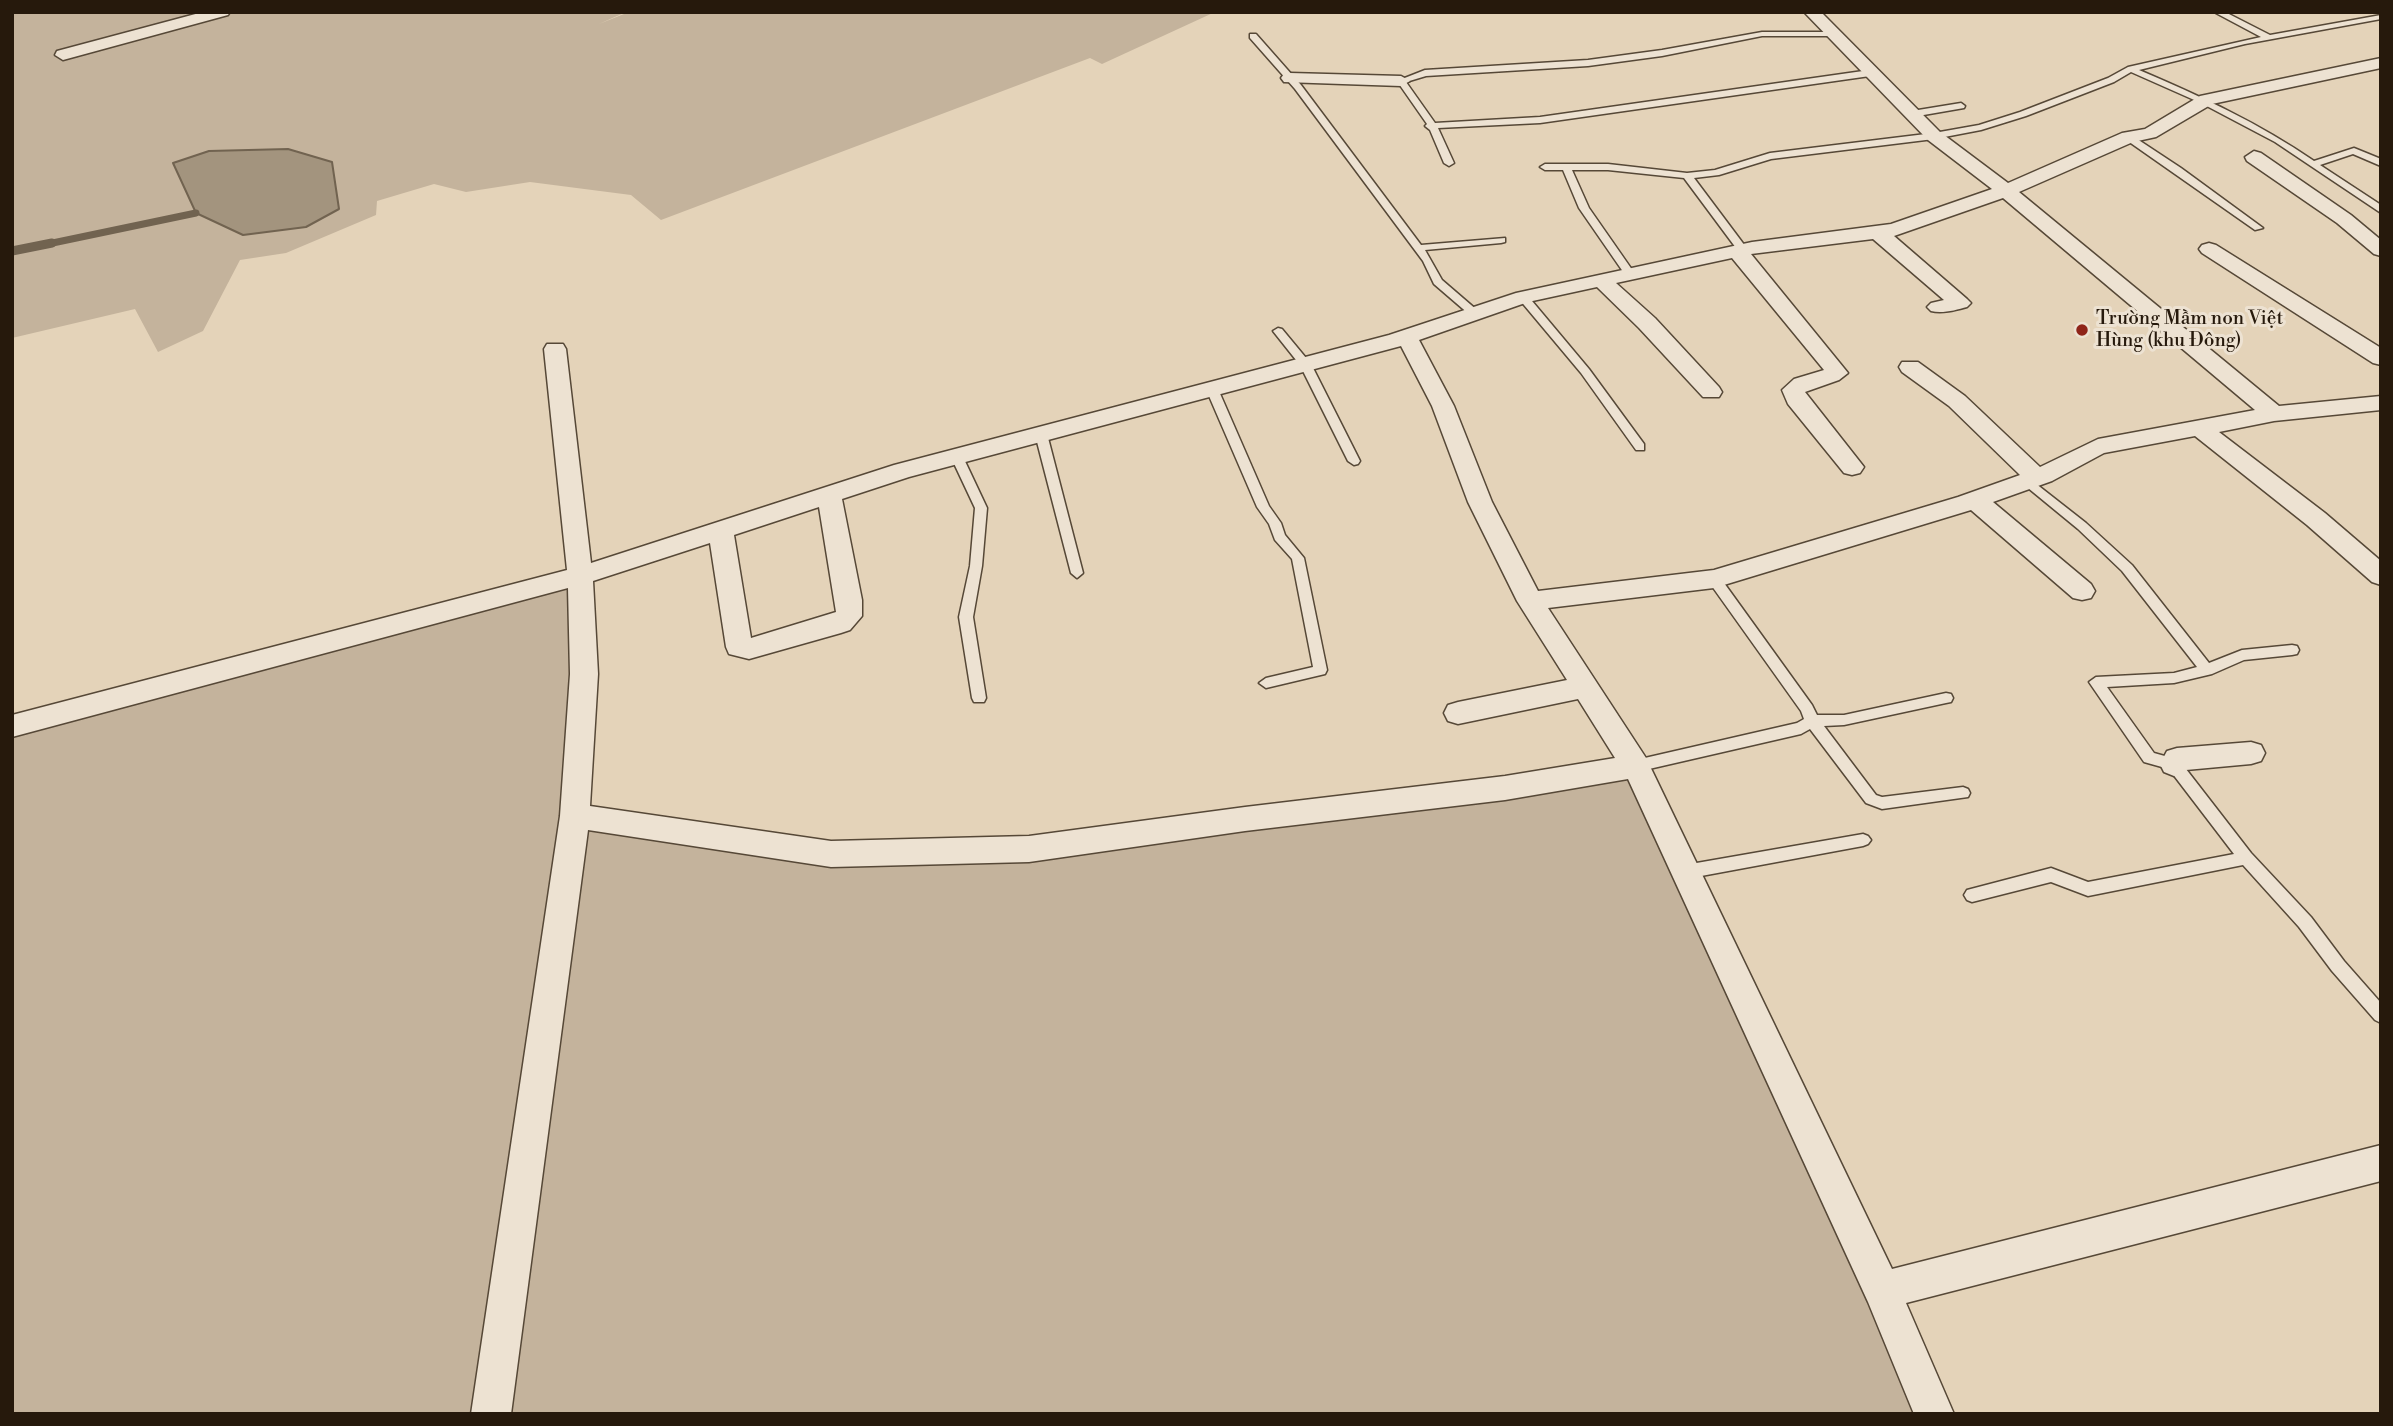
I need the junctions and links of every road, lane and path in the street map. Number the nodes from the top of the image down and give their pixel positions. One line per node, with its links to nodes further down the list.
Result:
1 (222, 12): 8 (street)
2 (1812, 12): 5 (street)
3 (2218, 12): 7 (lane)
4 (2381, 17): 7 (lane)
5 (1832, 34): 11 (street); 13 (lane)
6 (1253, 36): 12 (lane)
7 (2272, 39): 10 (lane)
8 (63, 55)
9 (2381, 63): 14 (street)
10 (2131, 69): 14 (lane); 18 (lane)
11 (1870, 73): 16 (street); 17 (lane)
12 (1290, 78): 13 (street); 32 (lane)
13 (1401, 81): 17 (lane)
14 (2204, 101): 19 (street); 23 (lane)
15 (1961, 106): 16 (lane)
16 (1912, 114): 18 (street)
17 (1430, 126): 21 (lane)
18 (1934, 136): 26 (lane); 27 (street)
19 (2128, 137): 27 (street); 29 (lane)
20 (2254, 157): 35 (street)
21 (1450, 163)
22 (2381, 163): 23 (lane)
23 (2313, 164): 28 (lane)
24 (1545, 167): 25 (lane)
25 (1566, 167): 26 (lane); 36 (lane)
26 (1687, 176): 34 (lane)
27 (2006, 191): 30 (street); 50 (street)
28 (2381, 210)
29 (2258, 228)
30 (1877, 232): 34 (street); 39 (street)
31 (1501, 240): 32 (lane)
32 (1418, 248): 40 (lane)
33 (2209, 249): 44 (street)
34 (1740, 250): 36 (street); 56 (street)
35 (2381, 250)
36 (1630, 274): 37 (street)
37 (1601, 280): 38 (street); 48 (street)
38 (1523, 297): 40 (street); 53 (lane)
39 (1938, 307)
40 (1474, 313): 42 (street)
41 (1278, 331): 45 (lane)
42 (1407, 337): 45 (street); 66 (street)
43 (555, 349): 62 (street)
44 (2381, 358)
45 (1305, 364): 47 (street); 55 (lane)
46 (1910, 367): 57 (street)
47 (1212, 389): 52 (street); 69 (lane)
48 (1711, 392)
49 (2381, 403): 50 (street)
50 (2274, 414): 51 (street)
51 (2199, 428): 57 (street); 63 (street)
52 (1041, 434): 54 (street); 61 (lane)
53 (1640, 447)
54 (957, 457): 58 (street); 71 (lane)
55 (1354, 461)
56 (1852, 467)
57 (2031, 479): 59 (street); 68 (lane)
58 (829, 495): 60 (street); 60 (street)
59 (1975, 499): 64 (street); 65 (street)
60 (721, 530): 62 (street)
61 (1077, 573)
62 (580, 576): 75 (street); 80 (street)
63 (2381, 576)
64 (1714, 579): 66 (street); 74 (lane)
65 (2082, 592)
66 (1530, 601): 70 (street)
67 (2292, 650): 68 (lane)
68 (2207, 670): 77 (lane)
69 (1266, 683)
70 (1585, 687): 73 (street); 78 (street)
71 (979, 698)
72 (1946, 698): 74 (lane)
73 (1458, 713)
74 (1812, 721): 78 (lane); 79 (lane)
75 (12, 726)
76 (2251, 753): 77 (street)
77 (2174, 764): 82 (lane)
78 (1636, 766): 80 (street); 83 (street)
79 (1963, 793)
80 (575, 816): 88 (street)
81 (1863, 840): 83 (lane)
82 (2246, 858): 84 (lane); 85 (lane)
83 (1685, 872): 87 (street)
84 (1972, 895)
85 (2381, 1015)
86 (2381, 1163): 87 (street)
87 (1882, 1290): 89 (street)
88 (491, 1414)
89 (1934, 1414)

